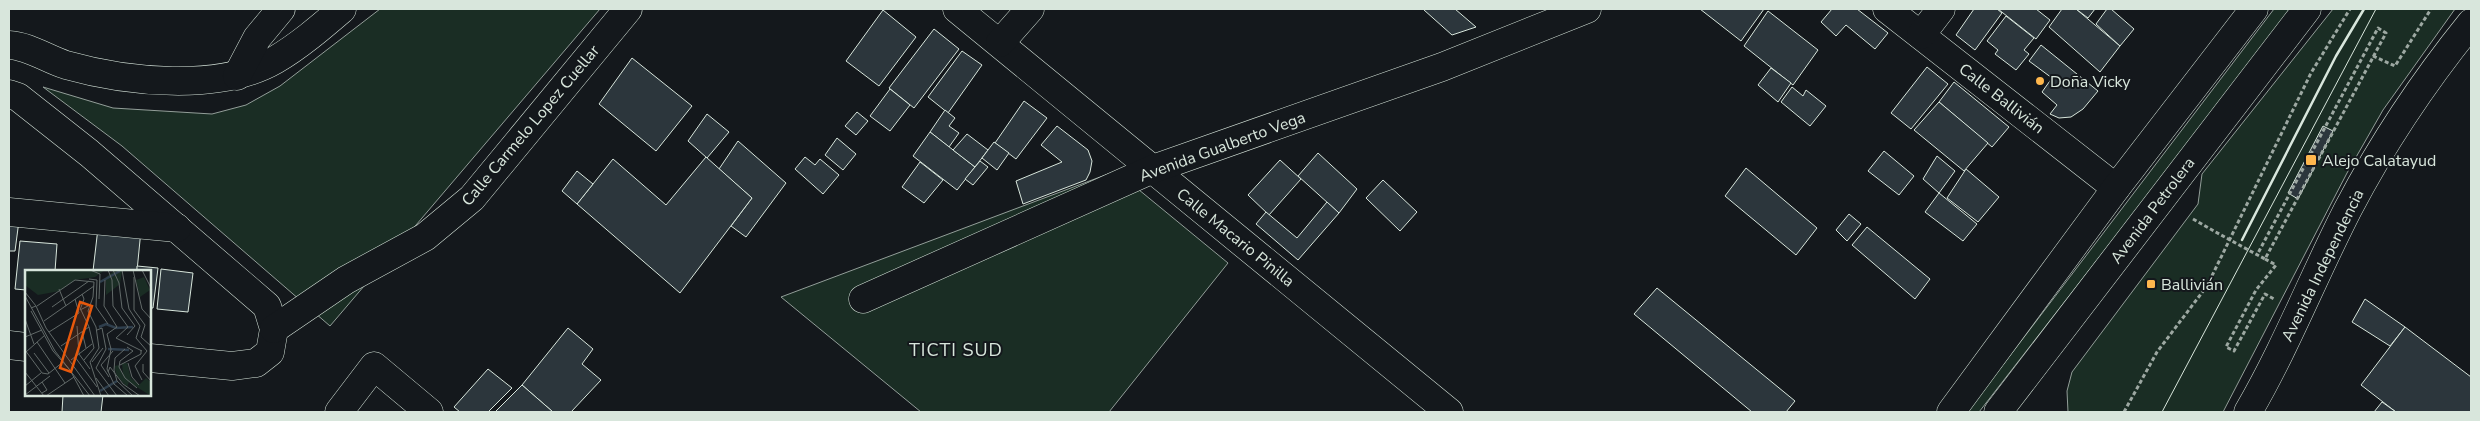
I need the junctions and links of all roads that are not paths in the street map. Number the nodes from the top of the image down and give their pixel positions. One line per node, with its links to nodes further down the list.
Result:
1 (281, 9): 15 (main road)
2 (342, 9): 15 (main road)
3 (628, 9): 22 (main road, Calle Carmelo Lopez Cuellar)
4 (957, 9): 13 (main road, Calle Macario Pinilla)
5 (1030, 9): 13 (main road)
6 (1587, 9): 17 (main road, Avenida Gualberto Vega)
7 (1887, 9): 12 (main road, Calle Ballivián)
8 (1941, 9): 12 (main road)
9 (2254, 9): 18 (main road)
10 (2307, 9): 26 (main road, Avenida Petrolera)
11 (2471, 23): 27 (main road, Avenida Independencia)
12 (1920, 35): 18 (main road, Calle Ballivián)
13 (1000, 43): 17 (main road, Calle Macario Pinilla)
14 (11, 44): 15 (main road)
15 (237, 76)
16 (9, 94): 20 (main road)
17 (1153, 169): 21 (main road, Avenida Gualberto Vega); 30 (main road, Calle Macario Pinilla)
18 (2116, 188): 31 (main road)
19 (9, 212): 20 (main road)
20 (177, 228): 22 (main road)
21 (862, 299)
22 (274, 329): 25 (main road)
23 (9, 345): 24 (main road)
24 (25, 347)
25 (151, 358)
26 (2007, 409)
27 (2256, 409)
28 (338, 412): 29 (main road)
29 (429, 412)
30 (1449, 412)
31 (1951, 412)

